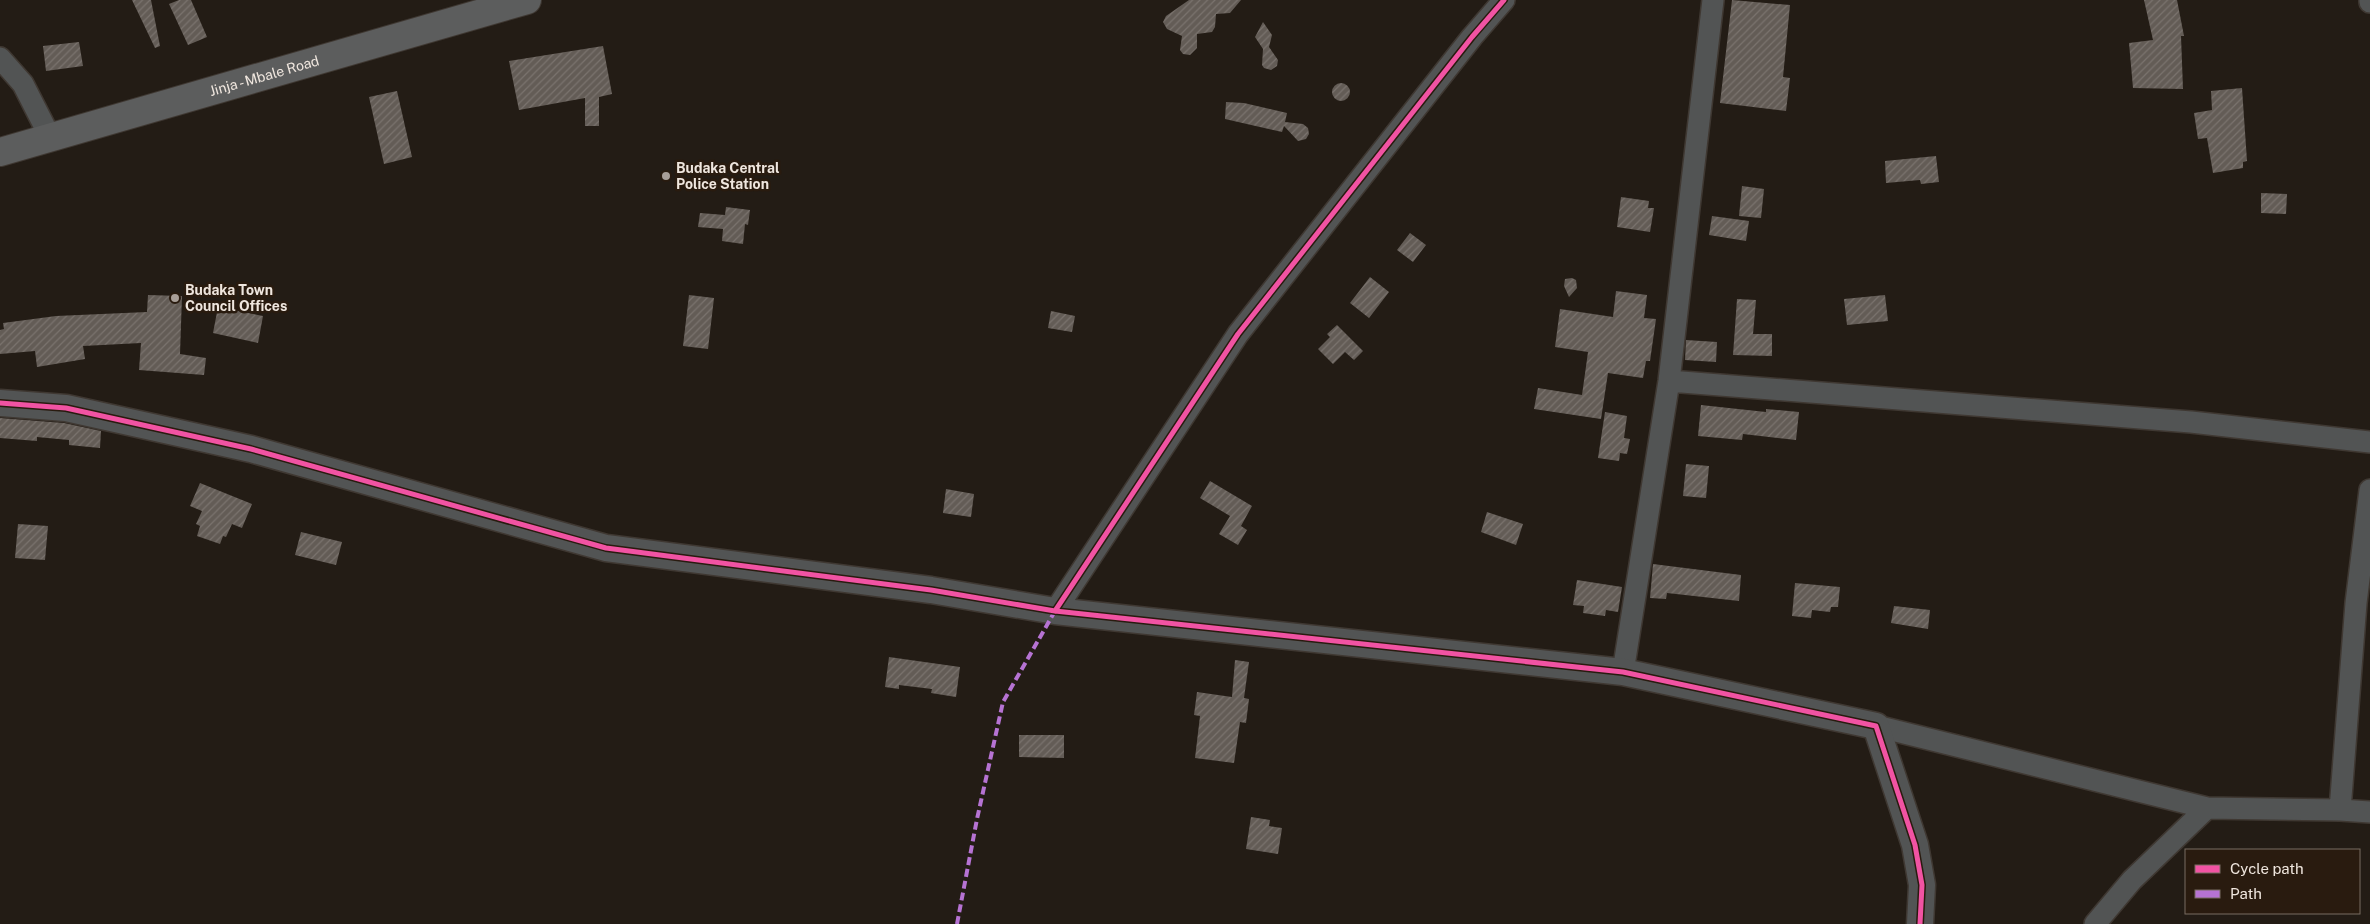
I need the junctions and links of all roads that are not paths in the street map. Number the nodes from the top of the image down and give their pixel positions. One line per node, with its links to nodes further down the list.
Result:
1 (527, 0): 5 (main road, Jinja - Mbale Road)
2 (1504, 0): 13 (street)
3 (1713, 0): 7 (street)
4 (0, 58): 5 (street)
5 (50, 137): 6 (main road, Jinja - Mbale Road)
6 (0, 152)
7 (1669, 381): 9 (street); 14 (street)
8 (0, 403): 13 (street)
9 (2370, 442)
10 (2370, 490): 12 (street)
11 (2370, 545): 12 (street)
12 (2356, 603): 17 (street)
13 (1055, 611): 14 (street)
14 (1622, 672): 15 (street)
15 (1876, 726): 16 (street); 19 (street)
16 (2207, 808): 17 (street); 20 (street)
17 (2340, 810): 18 (street)
18 (2370, 812)
19 (1920, 924)
20 (2095, 924)

